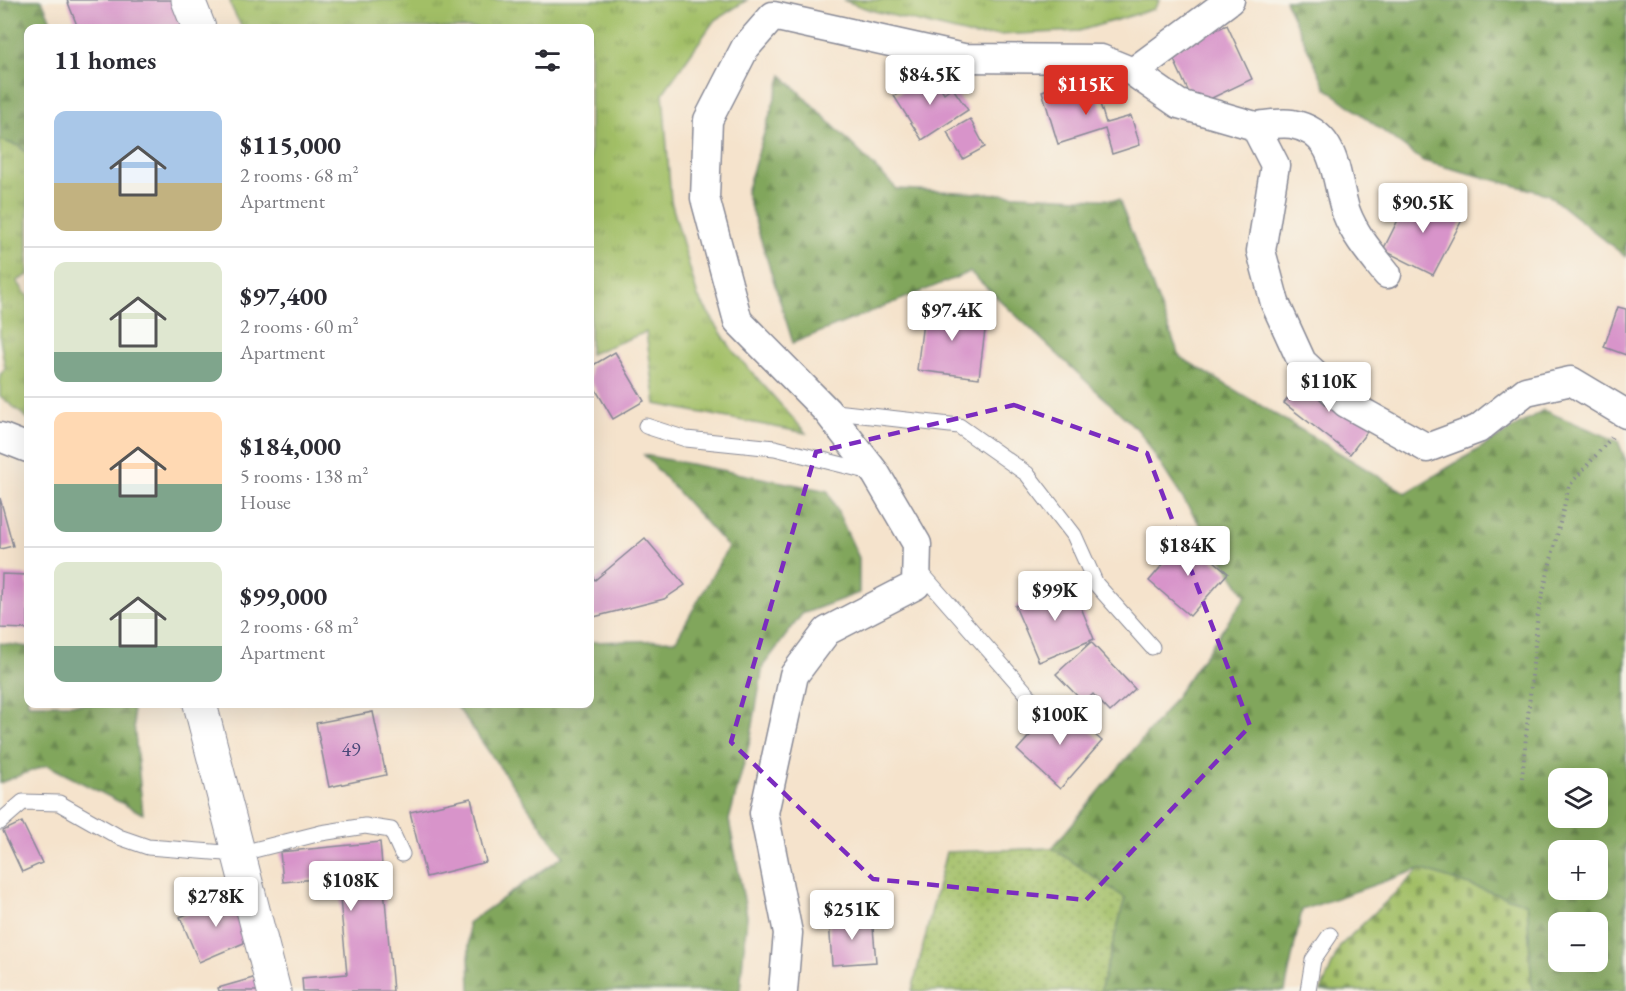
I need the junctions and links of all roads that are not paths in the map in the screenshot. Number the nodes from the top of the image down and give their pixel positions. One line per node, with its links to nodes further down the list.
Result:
1 (188, 0): 3 (street)
2 (1230, 0): 4 (street)
3 (197, 24)
4 (1133, 72): 5 (street); 7 (street)
5 (1255, 126): 6 (street); 8 (street)
6 (1387, 274)
7 (827, 411): 12 (street); 14 (lane)
8 (1622, 421)
9 (646, 426): 12 (lane)
10 (0, 437): 11 (street)
11 (24, 446)
12 (876, 474): 13 (street)
13 (916, 568): 15 (lane); 22 (street)
14 (1152, 647)
15 (1036, 704)
16 (201, 708): 18 (street)
17 (0, 822): 18 (lane)
18 (238, 854): 19 (lane); 21 (street)
19 (402, 854)
20 (1330, 935): 23 (lane)
21 (274, 991)
22 (783, 991)
23 (1308, 991)

